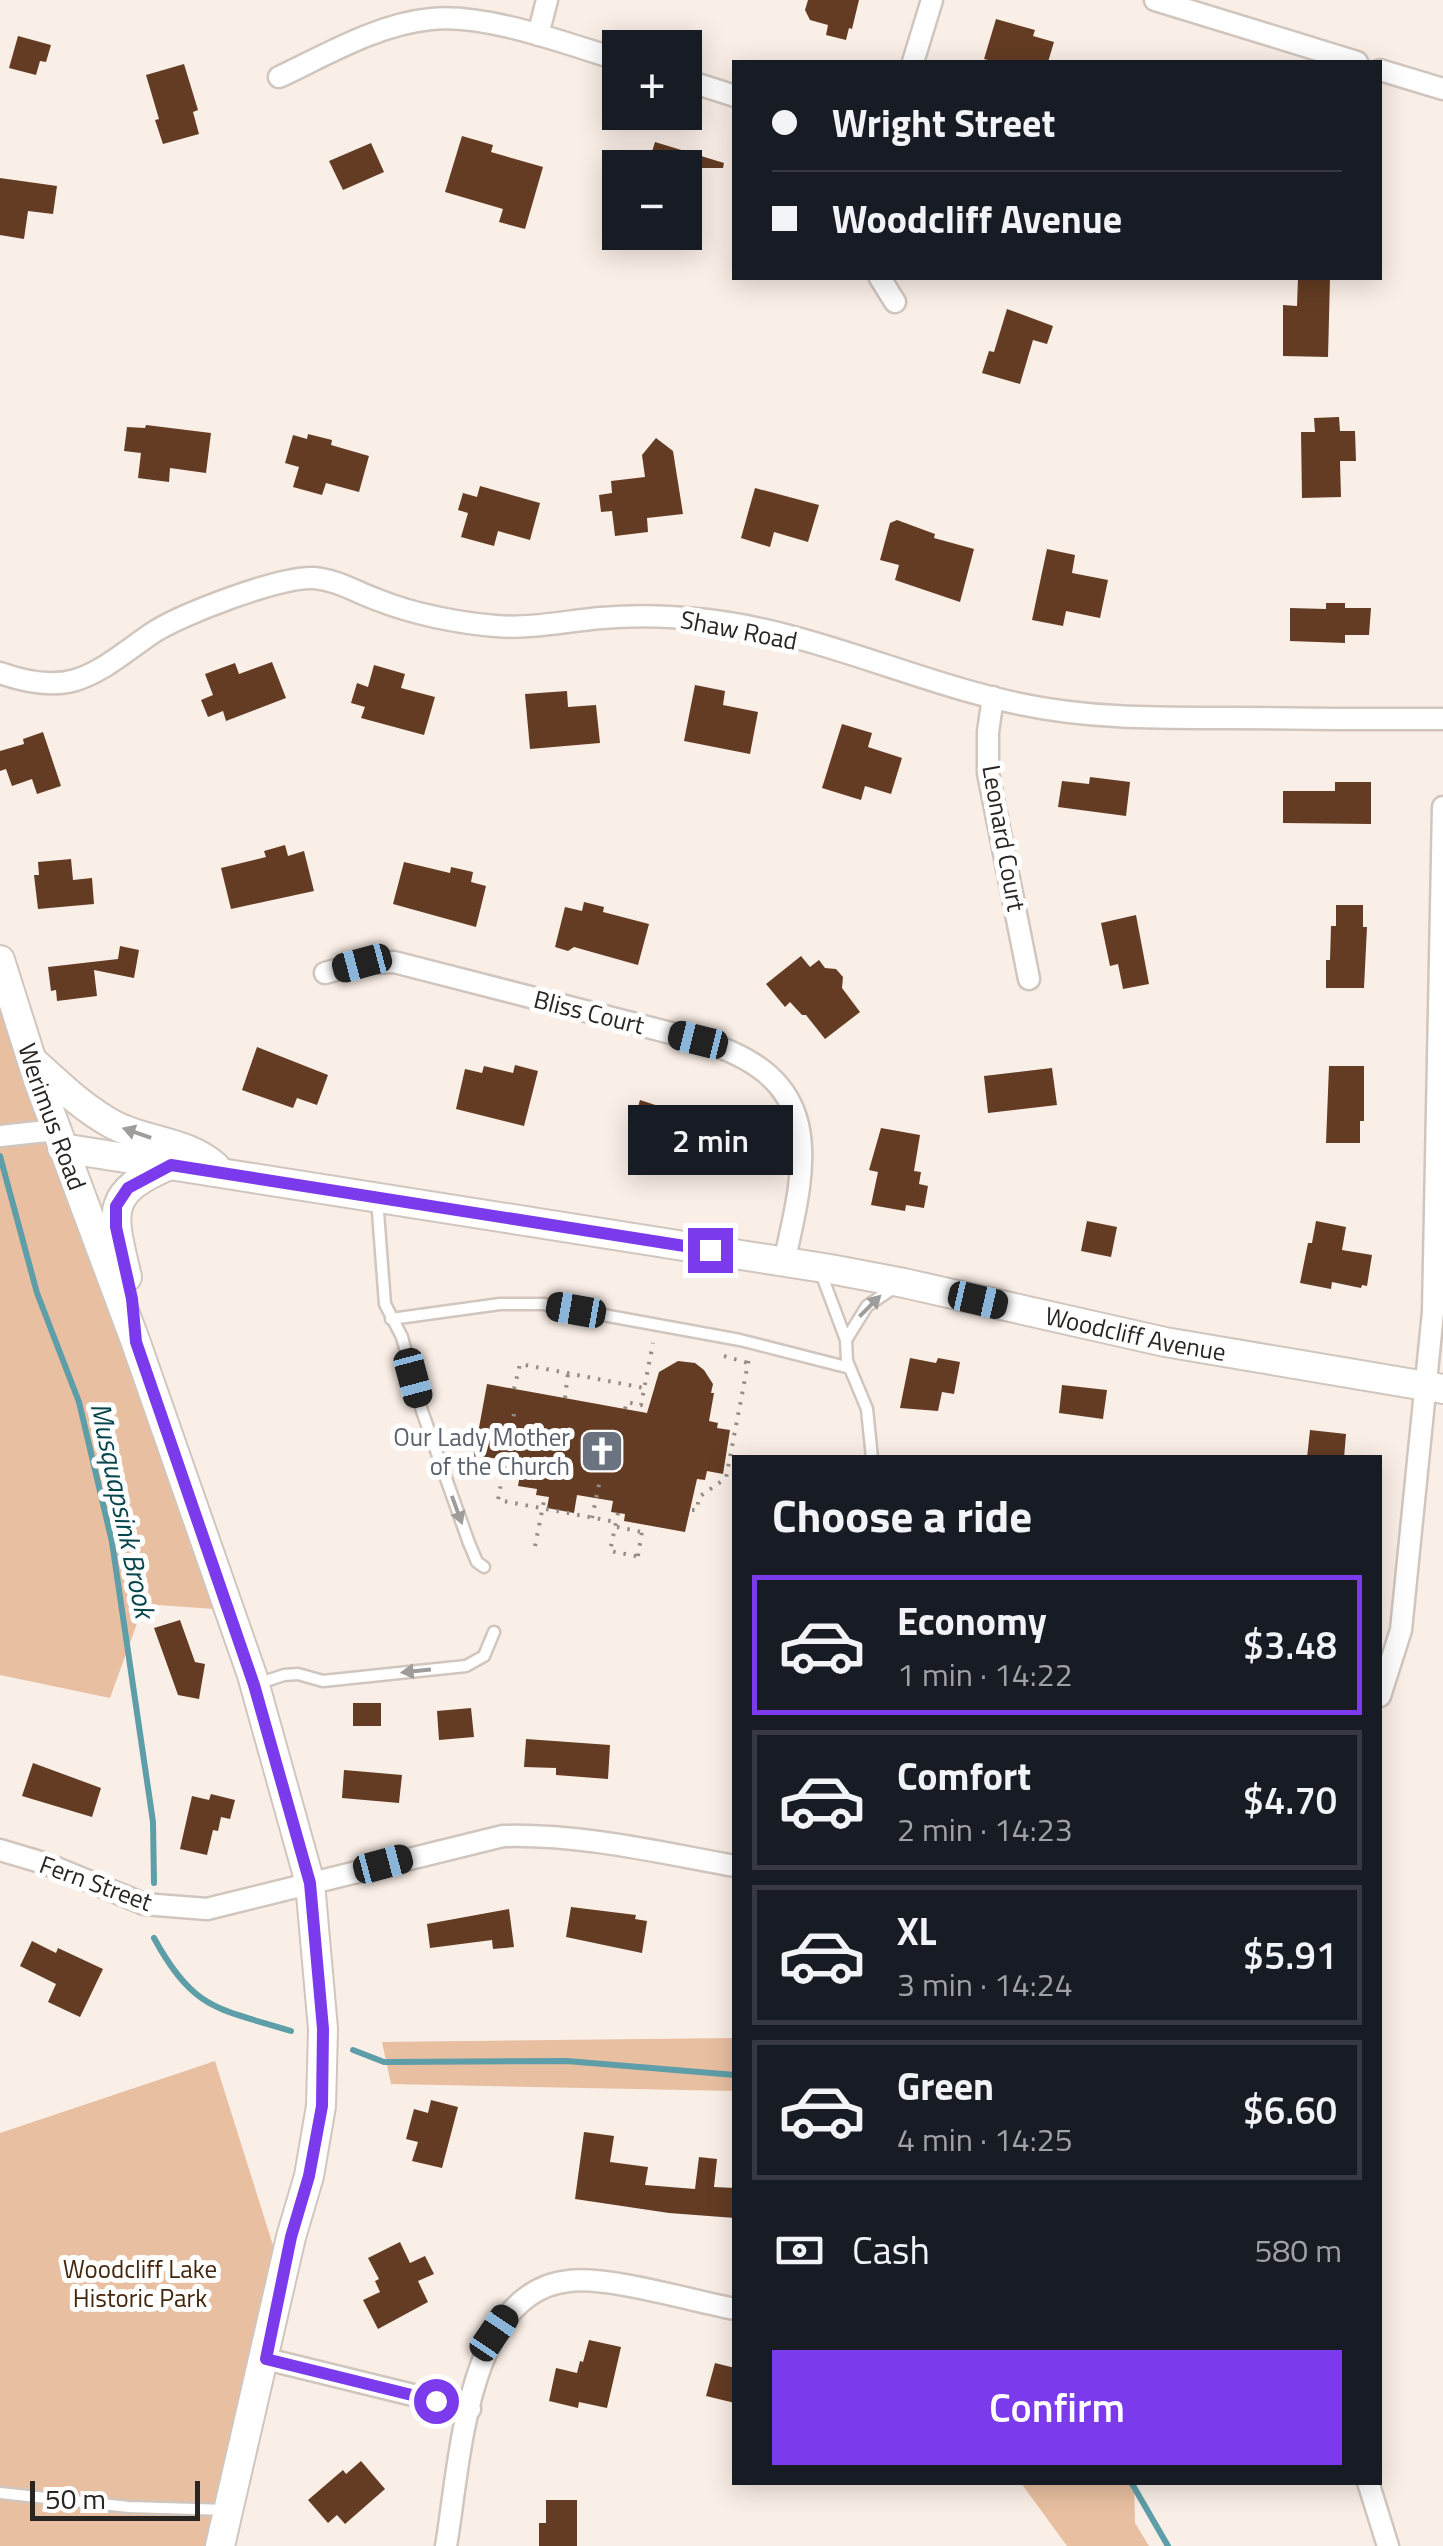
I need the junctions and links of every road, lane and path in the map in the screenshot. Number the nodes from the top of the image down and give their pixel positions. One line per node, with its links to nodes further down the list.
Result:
1 (547, 0): 4 (street)
2 (932, 0): 6 (street)
3 (1155, 0): 7 (street)
4 (538, 34): 5 (street); 9 (street)
5 (602, 54)
6 (914, 60)
7 (1350, 60)
8 (1382, 71): 11 (street)
9 (279, 77)
10 (702, 85): 12 (street)
11 (1443, 89)
12 (732, 95)
13 (881, 280): 14 (street)
14 (895, 302)
15 (0, 672): 16 (street, Shaw Road)
16 (993, 697): 17 (street, Shaw Road); 21 (street, Leonard Court)
17 (1443, 719)
18 (1443, 807): 41 (street)
19 (0, 960): 22 (main road, Werimus Road)
20 (325, 973): 28 (street, Bliss Court)
21 (1029, 979)
22 (32, 1061): 24 (main road, Werimus Road); 26 (main road, one-way to 22)
23 (4, 1136): 24 (street)
24 (59, 1139): 25 (main road, Woodcliff Avenue); 33 (main road, Werimus Road)
25 (171, 1165): 26 (main road, Woodcliff Avenue); 33 (main road)
26 (224, 1173): 27 (main road, Woodcliff Avenue)
27 (377, 1198): 28 (main road, Woodcliff Avenue); 31 (lane)
28 (784, 1262): 29 (main road, Woodcliff Avenue)
29 (816, 1267): 30 (main road, Woodcliff Avenue); 32 (lane)
30 (904, 1283): 32 (lane, one-way to 30); 41 (main road, Woodcliff Avenue)
31 (391, 1319): 35 (lane); 59 (lane, one-way to 59)
32 (846, 1340): 38 (lane)
33 (136, 1342): 61 (main road, Werimus Road)
34 (650, 1342): 40 (path)
35 (752, 1344): 37 (path); 38 (lane)
36 (708, 1353): 37 (path)
37 (748, 1363): 52 (path)
38 (850, 1368): 47 (lane)
39 (568, 1373): 40 (path); 42 (path); 43 (path)
40 (644, 1388): 44 (path)
41 (1435, 1388): 62 (street)
42 (514, 1389)
43 (565, 1398)
44 (625, 1409)
45 (514, 1414): 48 (path)
46 (474, 1455): 48 (path)
47 (872, 1455)
48 (504, 1472): 51 (path)
49 (600, 1480): 54 (path)
50 (545, 1496): 51 (path)
51 (543, 1508): 54 (path); 58 (path)
52 (692, 1510)
53 (618, 1513): 55 (path)
54 (592, 1518): 55 (path)
55 (616, 1524): 57 (path); 57 (path)
56 (643, 1525): 57 (path)
57 (642, 1532)
58 (536, 1546)
59 (484, 1566)
60 (494, 1632): 61 (lane, one-way to 61)
61 (254, 1685): 65 (main road, Werimus Road)
62 (1382, 1689)
63 (0, 1850): 65 (street, Fern Street)
64 (732, 1865): 65 (street, Fern Street)
65 (310, 1883): 67 (main road, Werimus Road)
66 (732, 2309): 68 (street)
67 (266, 2359): 68 (street); 71 (main road, Werimus Road)
68 (470, 2410): 73 (street)
69 (1369, 2485): 74 (street)
70 (0, 2494): 71 (lane)
71 (228, 2510): 72 (main road, Werimus Road)
72 (220, 2546)
73 (446, 2546)
74 (1388, 2546)

